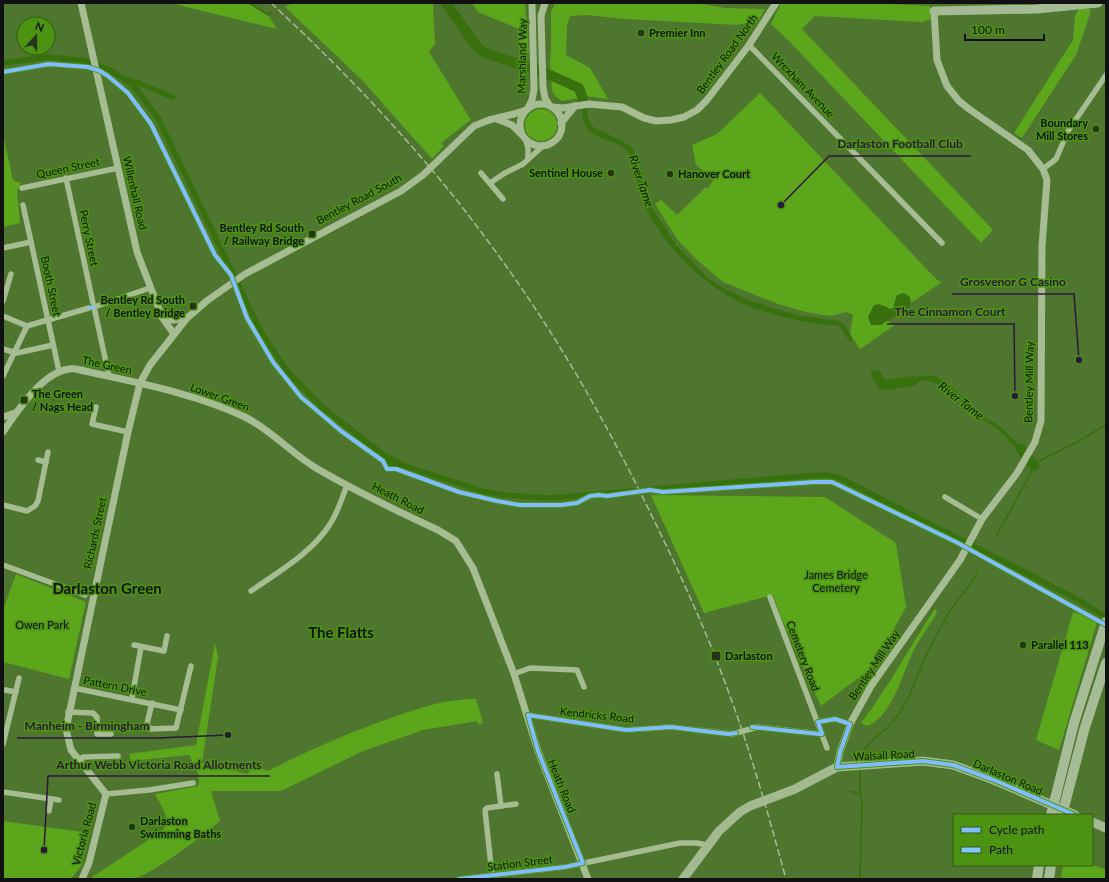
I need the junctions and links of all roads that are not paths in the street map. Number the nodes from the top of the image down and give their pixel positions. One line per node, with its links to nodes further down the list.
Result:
1 (81, 3): 17 (street, Willenhall Road)
2 (532, 3): 11 (street, Marshland Way)
3 (545, 3): 10 (street, Marshland Way)
4 (1098, 3): 6 (highway)
5 (775, 5): 7 (street, Bentley Road North)
6 (934, 11): 18 (street, Bentley Mill Way)
7 (749, 45): 9 (street, Bentley Road North); 26 (street, Wrexham Avenue)
8 (1106, 75): 18 (street)
9 (576, 106): 10 (street, Bentley Road North); 13 (street)
10 (551, 107): 11 (street); 13 (street)
11 (527, 109): 12 (street, Bentley Road South); 14 (street)
12 (494, 118): 14 (street); 34 (street, Bentley Road South)
13 (561, 123): 15 (street)
14 (525, 138): 15 (street); 16 (street)
15 (544, 145): 16 (street)
16 (528, 160): 21 (street)
17 (118, 168): 20 (street, Queen Street); 29 (street, Willenhall Road)
18 (1043, 169): 56 (street, Bentley Mill Way)
19 (481, 173): 21 (street)
20 (66, 178): 22 (street, Queen Street); 31 (street, Perry Street)
21 (490, 183): 23 (street)
22 (22, 188)
23 (503, 199)
24 (23, 205): 25 (street, Booth Street)
25 (31, 242): 27 (street); 35 (street, Booth Street)
26 (942, 243)
27 (3, 248)
28 (11, 274): 30 (street)
29 (150, 288): 31 (street); 33 (street, Willenhall Road)
30 (3, 301)
31 (92, 306): 35 (street); 43 (street, Perry Street)
32 (3, 316): 36 (street)
33 (162, 317): 34 (street); 37 (street, Willenhall Road)
34 (187, 318): 37 (street)
35 (48, 320): 36 (street); 38 (street, Booth Street)
36 (27, 326): 40 (street)
37 (174, 334): 44 (street)
38 (53, 345): 40 (street); 41 (street, Booth Street)
39 (3, 349): 40 (street)
40 (14, 353): 42 (street)
41 (59, 371): 43 (street, The Green); 46 (street)
42 (3, 376)
43 (109, 376): 44 (street, The Green)
44 (140, 383): 49 (street, Richards Street); 53 (street, Lower Green)
45 (96, 407): 49 (street)
46 (15, 413): 47 (street); 48 (street)
47 (3, 417)
48 (3, 432)
49 (128, 432): 69 (street, Richards Street)
50 (48, 452): 52 (street)
51 (38, 460): 52 (street)
52 (46, 462): 55 (street)
53 (347, 485): 58 (street); 67 (street, Heath Road)
54 (945, 497): 56 (street)
55 (3, 505)
56 (982, 519): 81 (street, Bentley Mill Way)
57 (3, 565): 59 (street)
58 (251, 591)
59 (85, 595)
60 (770, 597): 80 (street, Cemetery Road)
61 (1105, 626): 89 (highway)
62 (167, 636): 64 (street)
63 (134, 645): 64 (street)
64 (142, 647): 73 (street)
65 (1106, 663): 89 (highway)
66 (191, 666): 75 (street)
67 (514, 674): 70 (street); 77 (street, Heath Road)
68 (19, 678): 72 (street)
69 (74, 688): 73 (street, Pattern Drive); 76 (street, Richards Street)
70 (584, 688)
71 (5, 690): 72 (street)
72 (16, 692): 79 (street)
73 (132, 698): 74 (street, Pattern Drive)
74 (152, 703): 75 (street, Pattern Drive); 75 (street)
75 (181, 710)
76 (68, 712): 82 (street); 87 (street, Richards Street)
77 (528, 715): 83 (street, Kendricks Road); 106 (street, Heath Road)
78 (3, 718): 79 (street)
79 (10, 720): 84 (street)
80 (818, 722): 81 (street); 83 (street, Cemetery Road)
81 (850, 724): 90 (street, Bentley Mill Way)
82 (111, 734)
83 (822, 734): 85 (street, Cemetery Road)
84 (3, 744)
85 (827, 748)
86 (118, 756): 87 (street)
87 (78, 760): 94 (street, Richards Street)
88 (932, 762): 90 (main road, Walsall Road); 102 (main road, Darlaston Road)
89 (1068, 766): 100 (highway); 101 (highway)
90 (837, 767): 105 (main road, Walsall Road)
91 (497, 774): 98 (street)
92 (193, 782): 94 (street)
93 (3, 792): 95 (street)
94 (106, 794): 110 (street, Victoria Road)
95 (51, 799): 96 (street); 99 (street)
96 (59, 800)
97 (516, 804): 98 (street)
98 (501, 806): 109 (street)
99 (49, 811)
100 (1051, 814)
101 (1062, 814)
102 (1073, 814)
103 (1093, 822): 104 (main road)
104 (1106, 828)
105 (707, 845): 106 (street, Station Street); 113 (main road)
106 (583, 863): 109 (street, Station Street); 112 (street, Heath Road)
107 (1039, 866): 114 (highway)
108 (1051, 866): 115 (highway)
109 (492, 875): 111 (street, Station Street)
110 (82, 879)
111 (460, 879)
112 (588, 879)
113 (683, 879)
114 (1037, 879)
115 (1049, 879)

